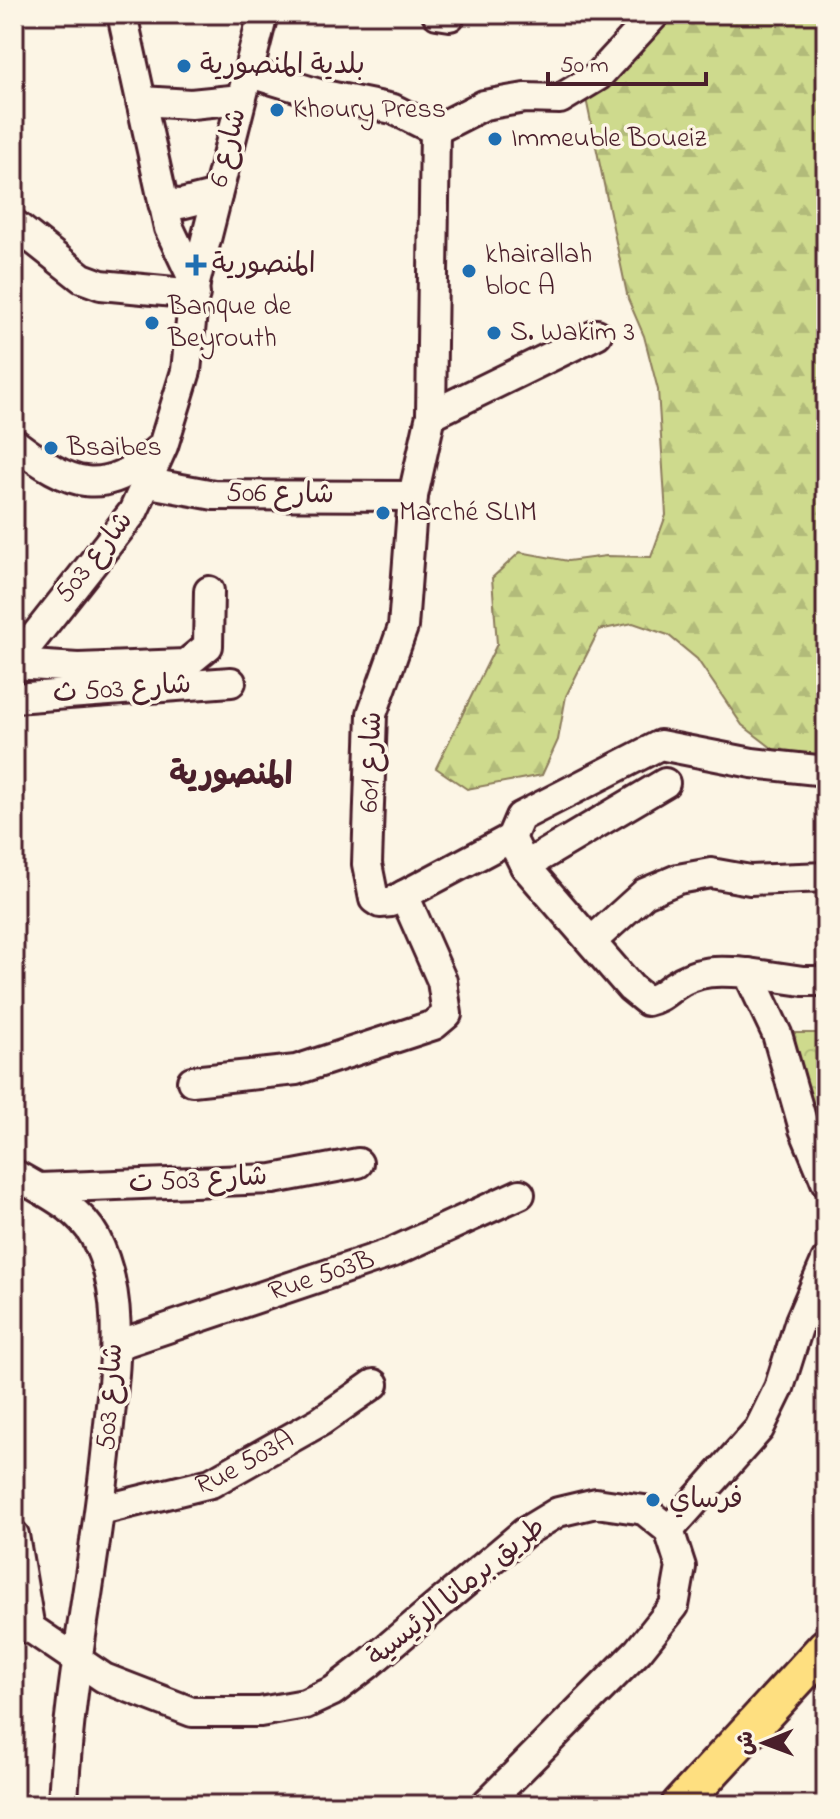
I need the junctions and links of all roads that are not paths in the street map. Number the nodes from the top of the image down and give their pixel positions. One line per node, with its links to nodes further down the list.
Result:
1 (122, 14): 5 (street)
2 (263, 14): 4 (street, شارع 6)
3 (655, 14): 6 (street)
4 (244, 86): 5 (street); 6 (street); 7 (street, شارع 6)
5 (141, 101): 8 (street)
6 (435, 130): 12 (street, شارع 601)
7 (217, 195): 8 (street); 10 (street, شارع 6)
8 (163, 203): 10 (street)
9 (14, 224): 10 (street)
10 (195, 288): 14 (street)
11 (597, 334): 12 (street)
12 (431, 415): 16 (street, شارع 601)
13 (14, 443): 14 (street)
14 (163, 446): 15 (street, شارع 503)
15 (149, 483): 16 (street, شارع 506); 18 (street, شارع 503)
16 (413, 496): 26 (street, شارع 601)
17 (209, 591): 18 (street)
18 (14, 664)
19 (231, 682): 20 (street, شارع 503 ث)
20 (14, 698)
21 (826, 771): 23 (street)
22 (665, 783): 24 (street)
23 (511, 838): 24 (street); 26 (street)
24 (525, 866): 27 (street)
25 (826, 877): 27 (street)
26 (404, 895): 30 (street)
27 (592, 941): 28 (street)
28 (748, 973): 29 (street); 33 (street)
29 (826, 981)
30 (192, 1081)
31 (358, 1163): 32 (street, شارع 503 ت)
32 (26, 1181): 36 (street, شارع 503)
33 (826, 1182)
34 (520, 1194): 36 (street, Rue 503B)
35 (826, 1261): 39 (street)
36 (117, 1345): 38 (street, شارع 503)
37 (374, 1384): 38 (street, Rue 503A)
38 (101, 1510): 43 (street, شارع 503)
39 (669, 1530): 43 (street, طريق برمانا الرئيسية); 45 (street)
40 (14, 1535): 41 (street)
41 (22, 1623): 43 (street, طريق برمانا الرئيسية)
42 (826, 1647): 46 (main road)
43 (79, 1662): 44 (street, شارع 503)
44 (63, 1805)
45 (485, 1805)
46 (680, 1805)

